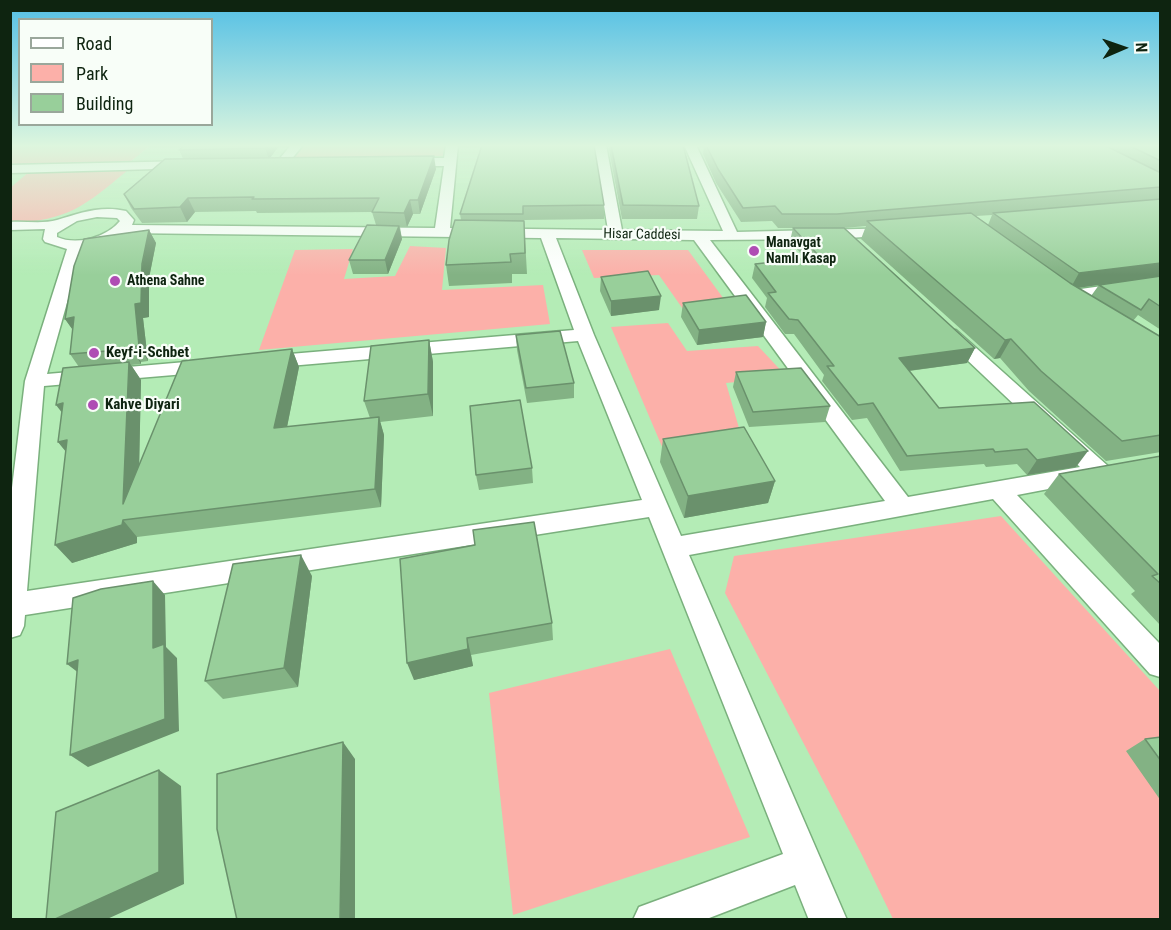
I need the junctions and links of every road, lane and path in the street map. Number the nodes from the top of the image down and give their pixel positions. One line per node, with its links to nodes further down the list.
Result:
1 (446, 188): 10 (street)
2 (608, 188): 13 (street)
3 (712, 188): 16 (street)
4 (122, 199): 5 (street)
5 (106, 212): 6 (street); 8 (street)
6 (60, 224): 7 (street); 14 (street)
7 (10, 226)
8 (121, 229): 10 (street, Hisar Caddesi); 18 (street)
9 (912, 229): 12 (street, Hisar Caddesi)
10 (442, 234): 11 (street, Hisar Caddesi)
11 (547, 234): 13 (street, Hisar Caddesi); 23 (street)
12 (844, 234): 16 (street, Hisar Caddesi); 19 (street)
13 (616, 235): 15 (street, Hisar Caddesi)
14 (49, 236): 17 (street); 18 (street)
15 (699, 236): 16 (street, Hisar Caddesi); 29 (street)
16 (732, 236)
17 (10, 237)
18 (76, 244): 26 (street)
19 (860, 250)
20 (1161, 283): 21 (street)
21 (1085, 308)
22 (933, 318): 27 (street)
23 (585, 335): 24 (street); 28 (street)
24 (250, 363)
25 (226, 365): 26 (street)
26 (35, 381): 31 (street)
27 (997, 489): 29 (street); 33 (street)
28 (656, 507): 30 (street); 31 (street)
29 (903, 507): 30 (street)
30 (674, 548): 34 (street)
31 (11, 605): 32 (street)
32 (10, 626)
33 (1161, 664)
34 (804, 864): 35 (street); 36 (street)
35 (652, 920)
36 (828, 920)

